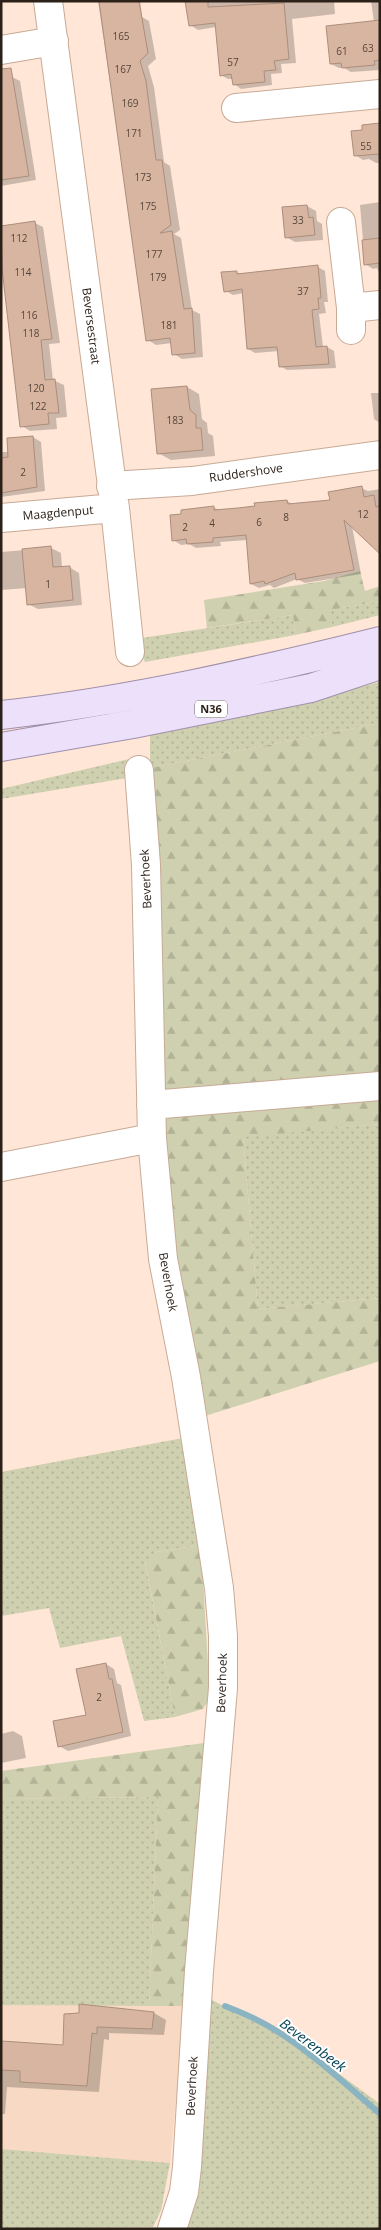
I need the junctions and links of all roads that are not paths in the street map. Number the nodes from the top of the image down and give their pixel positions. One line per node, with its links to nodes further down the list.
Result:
1 (48, 1): 2 (street, Beversestraat)
2 (54, 41): 3 (street); 9 (street, Beversestraat)
3 (1, 50)
4 (380, 94): 5 (street)
5 (236, 108)
6 (341, 222): 7 (street)
7 (380, 305)
8 (380, 455): 9 (street, Ruddershove)
9 (113, 497): 10 (street, Maagdenput); 12 (street, Beversestraat)
10 (1, 518)
11 (380, 641): 14 (main road, N36)
12 (130, 652)
13 (380, 665): 15 (main road, N36)
14 (1, 715)
15 (40, 740): 16 (main road, N36); 17 (main road)
16 (1, 743)
17 (1, 747)
18 (139, 770): 20 (street, Beverhoek)
19 (380, 1086): 20 (street)
20 (151, 1105): 21 (street, Beverhoek)
21 (152, 1138): 22 (street); 23 (street, Beverhoek)
22 (1, 1167)
23 (172, 2229)

